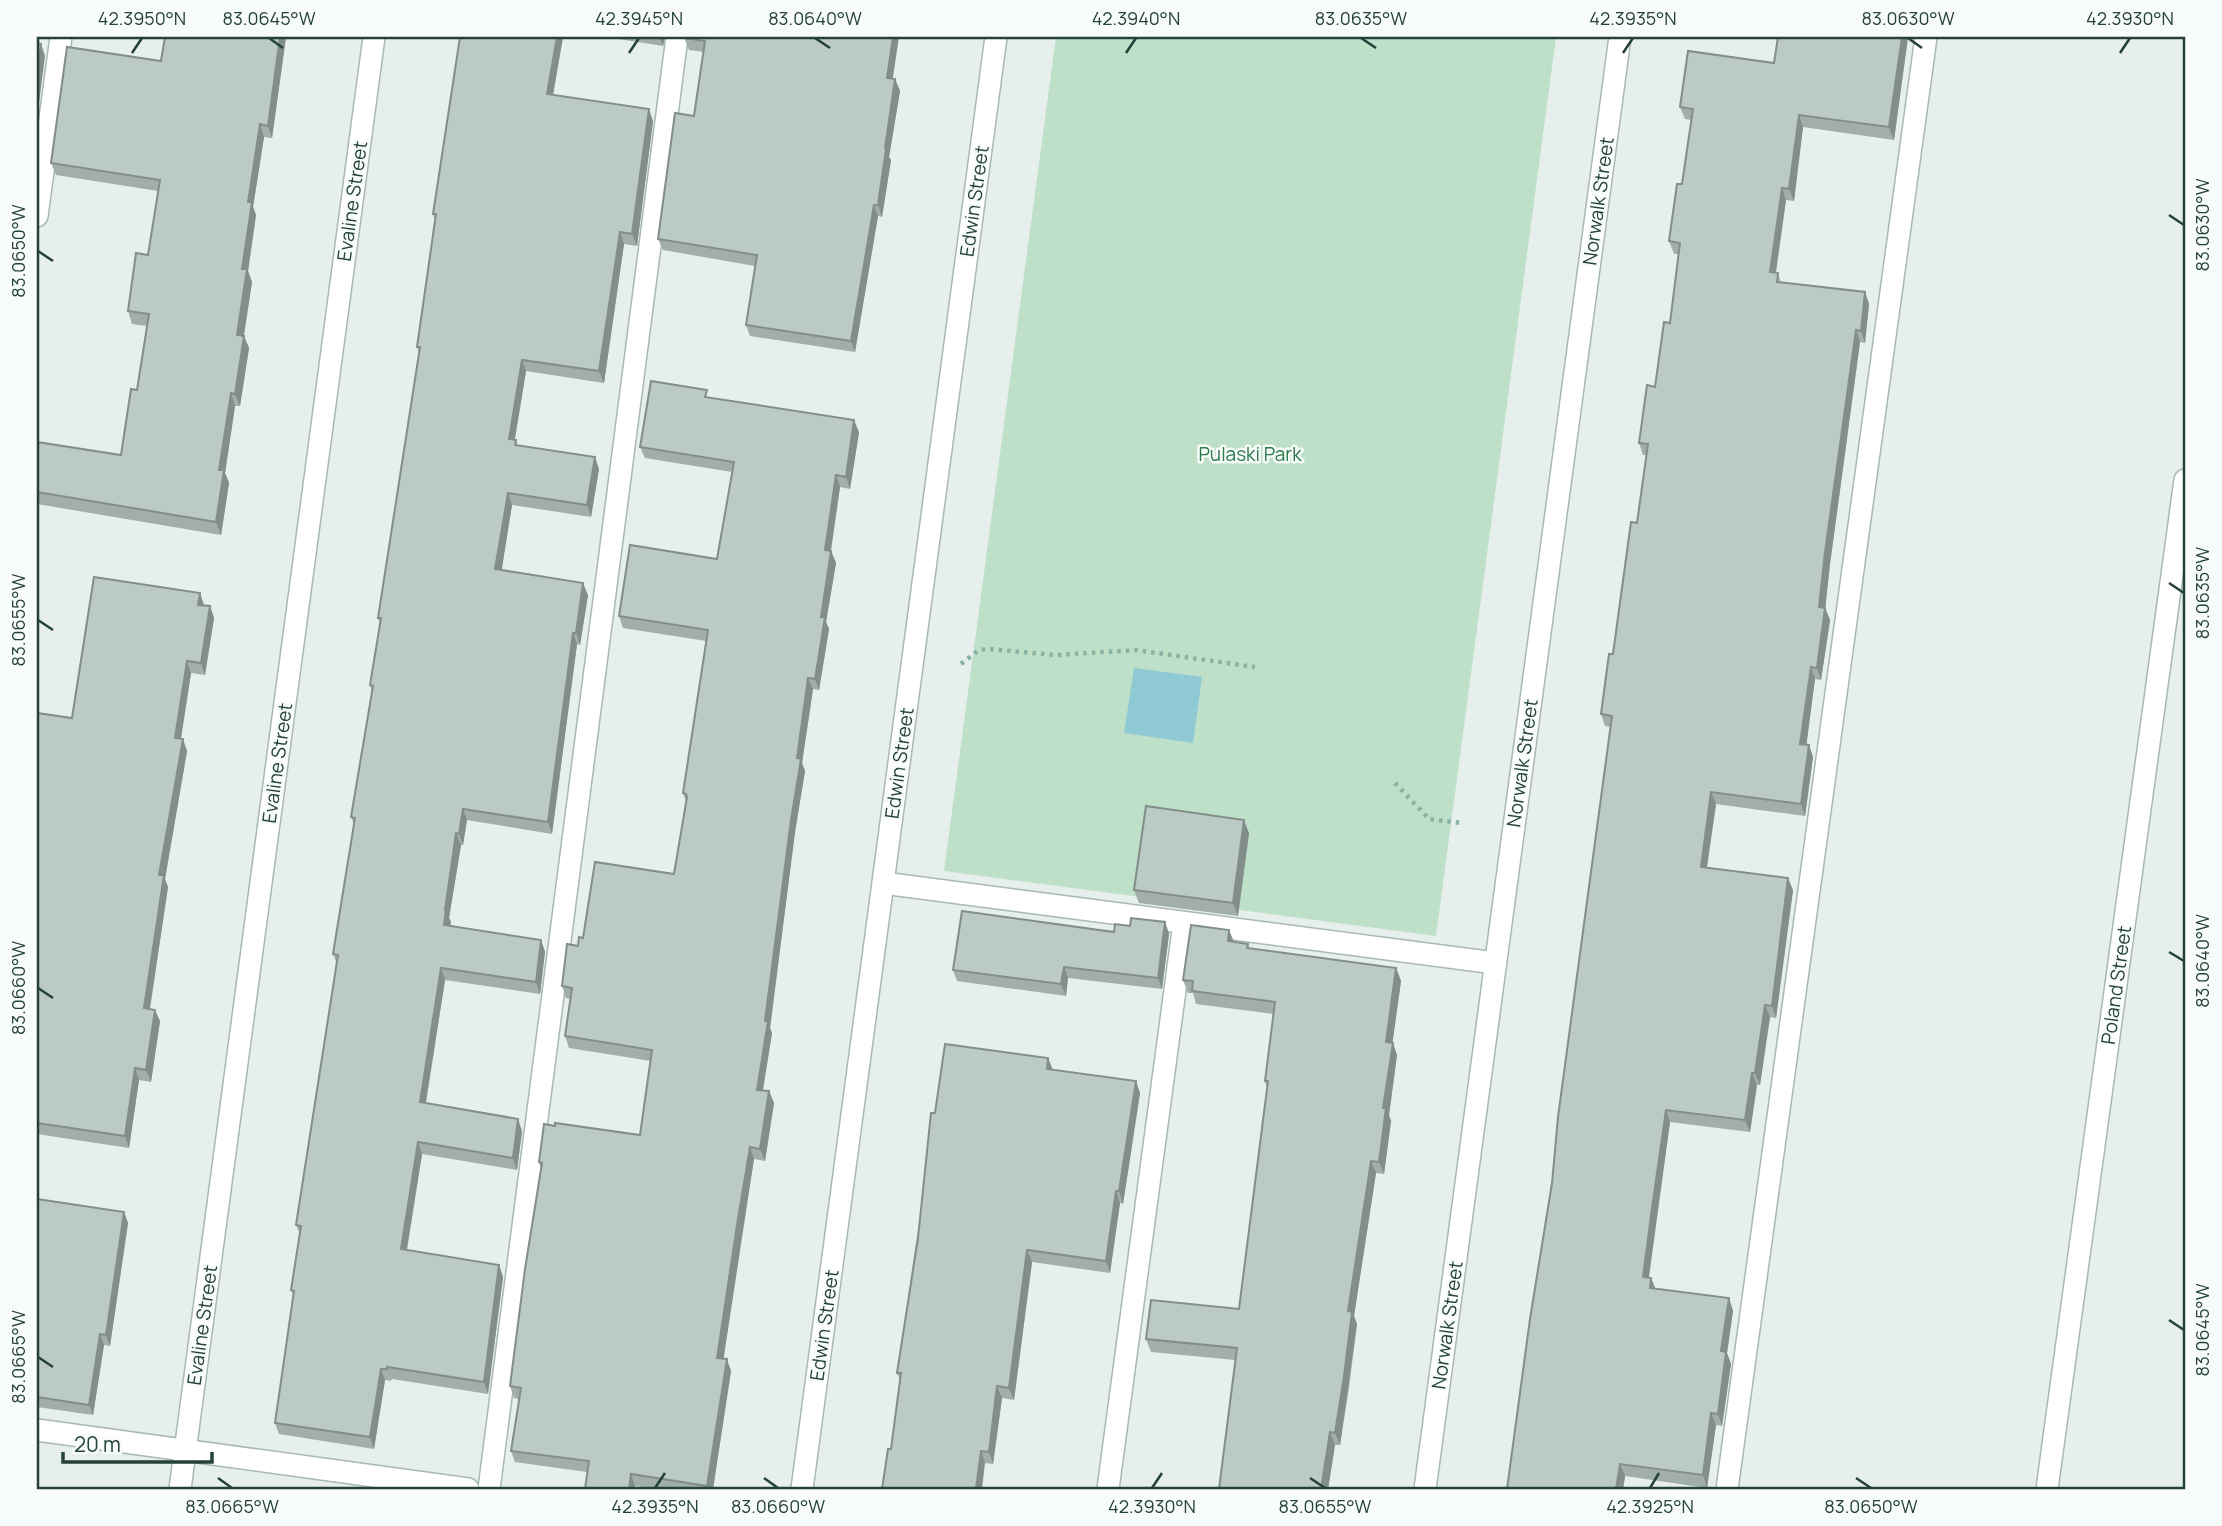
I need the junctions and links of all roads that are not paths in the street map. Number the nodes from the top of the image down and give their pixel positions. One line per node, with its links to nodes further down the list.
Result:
1 (61, 37): 7 (street)
2 (374, 37): 13 (street, Evaline Street)
3 (677, 37): 16 (street)
4 (996, 37): 9 (street, Edwin Street)
5 (1620, 37): 11 (street, Norwalk Street)
6 (1926, 37): 20 (street)
7 (37, 216)
8 (2185, 480): 21 (street, Poland Street)
9 (883, 883): 10 (street); 17 (street, Edwin Street)
10 (1184, 923): 11 (street); 18 (street)
11 (1495, 963): 19 (street, Norwalk Street)
12 (37, 1430): 13 (street)
13 (185, 1450): 14 (street, Evaline Street); 15 (street)
14 (180, 1489)
15 (468, 1489)
16 (489, 1489)
17 (802, 1489)
18 (1108, 1489)
19 (1425, 1489)
20 (1727, 1489)
21 (2047, 1489)

